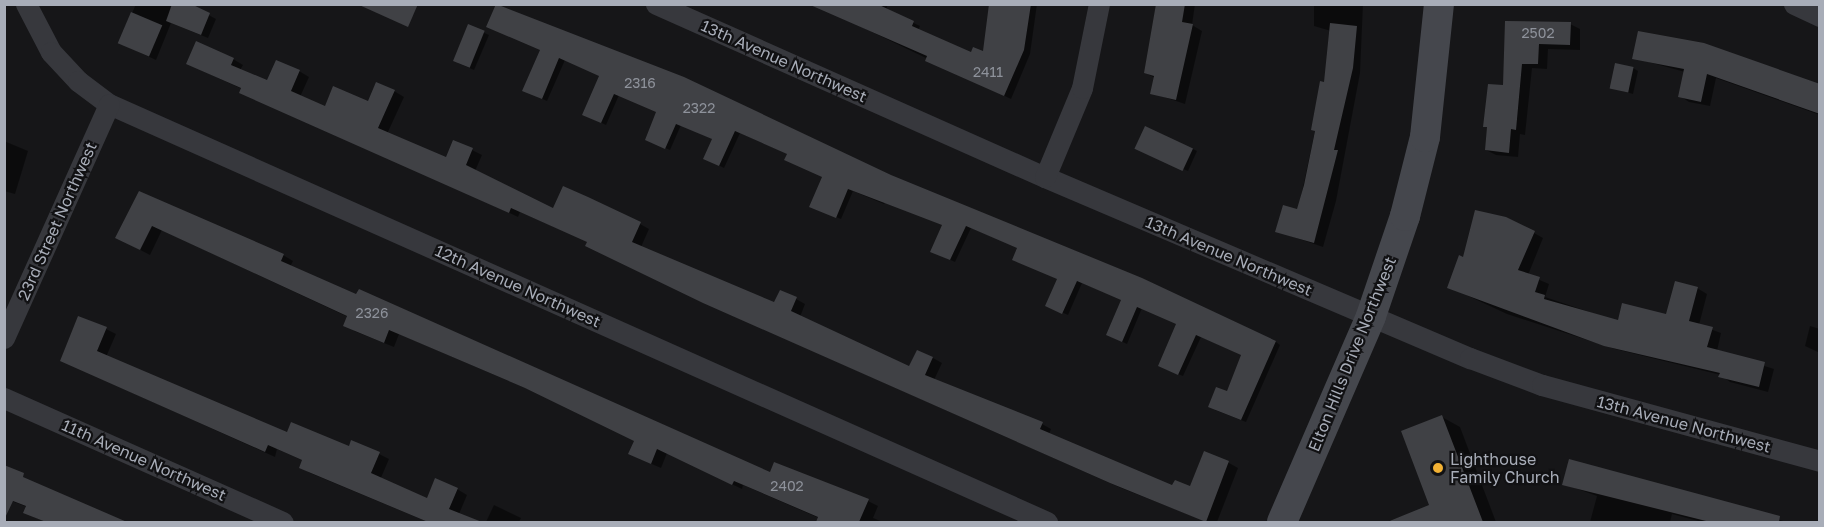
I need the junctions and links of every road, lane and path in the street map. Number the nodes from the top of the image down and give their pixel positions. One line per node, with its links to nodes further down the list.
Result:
1 (27, 4): 7 (street, 12th Avenue Northwest)
2 (656, 4): 8 (street, 13th Avenue Northwest)
3 (1099, 4): 8 (street)
4 (1438, 4): 9 (main road, Elton Hills Drive Northwest)
5 (1794, 4): 6 (street)
6 (1820, 16)
7 (109, 104): 10 (street, 23rd Street Northwest); 14 (street, 12th Avenue Northwest)
8 (1045, 177): 9 (street, 13th Avenue Northwest)
9 (1371, 316): 12 (street, 13th Avenue Northwest); 15 (main road, Elton Hills Drive Northwest)
10 (4, 338)
11 (4, 398): 13 (street, 11th Avenue Northwest)
12 (1820, 461)
13 (284, 522)
14 (1047, 522)
15 (1282, 522)

